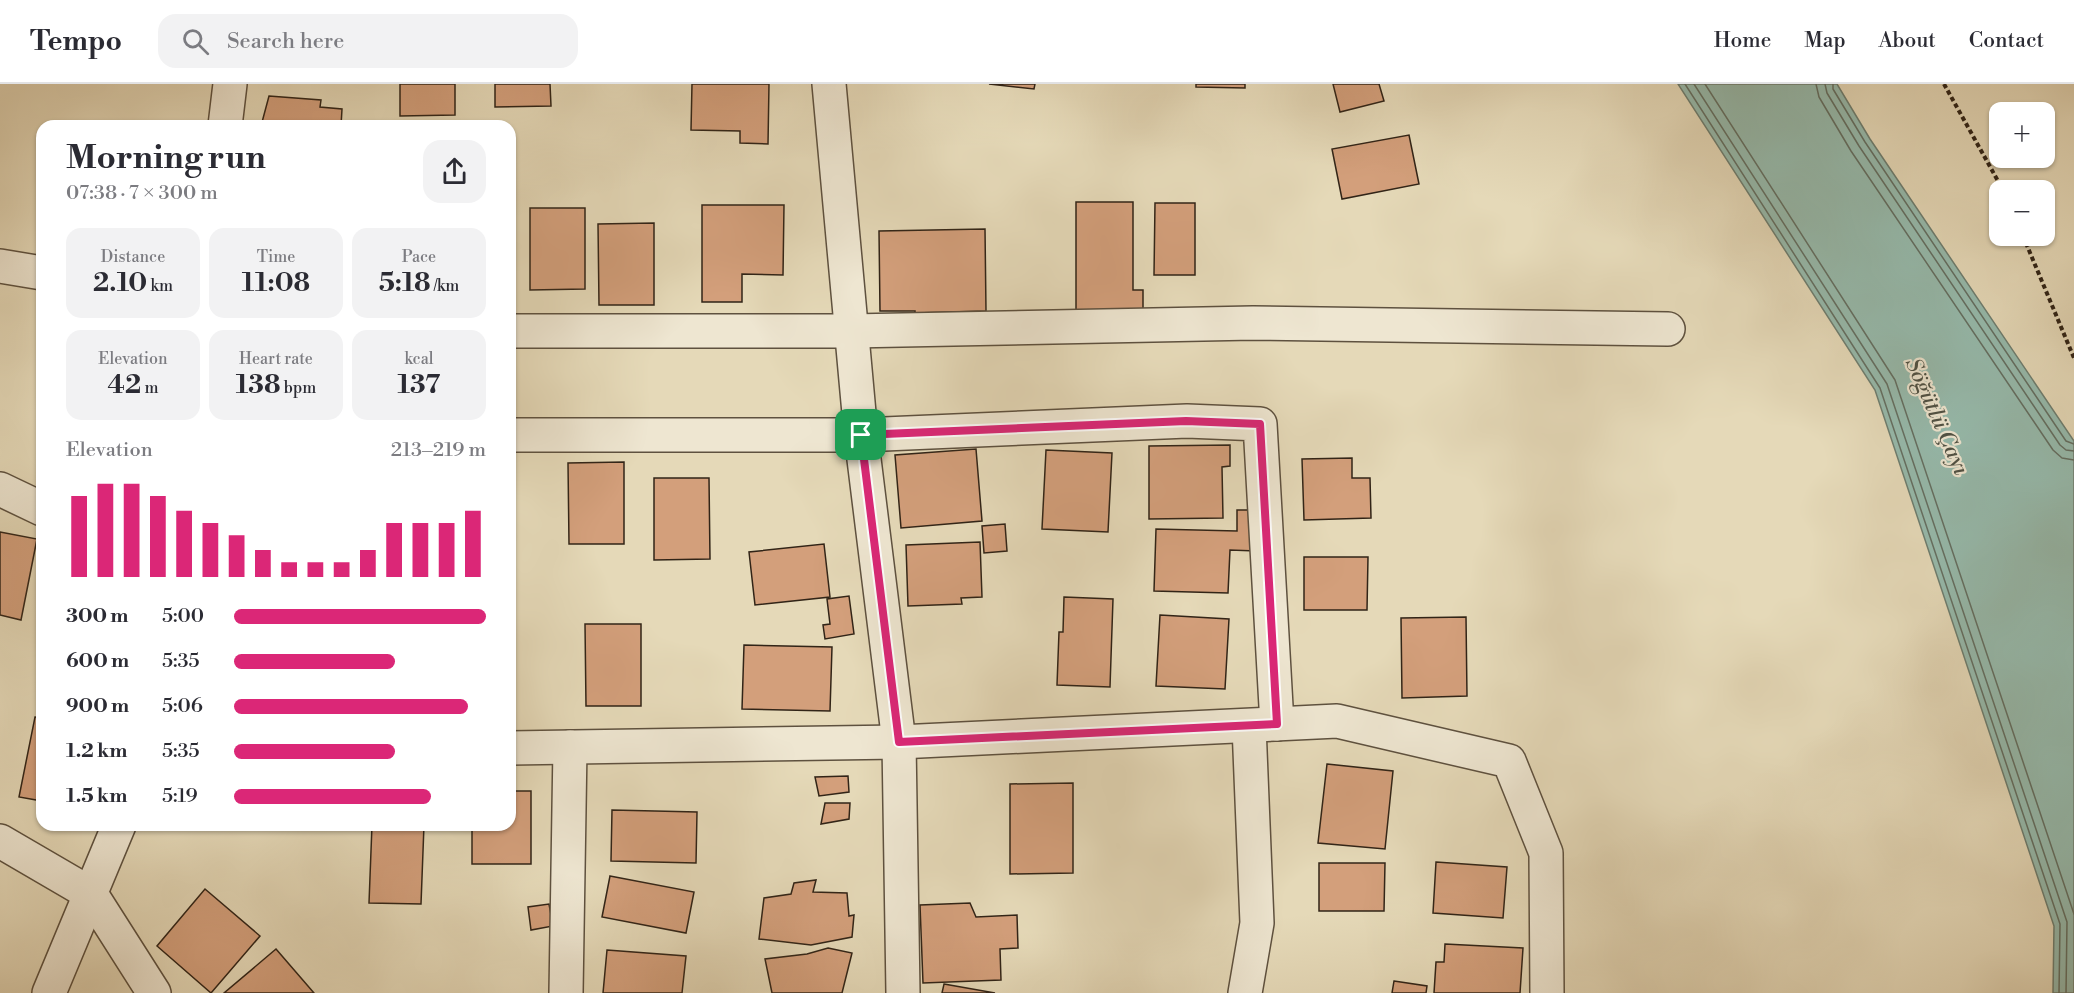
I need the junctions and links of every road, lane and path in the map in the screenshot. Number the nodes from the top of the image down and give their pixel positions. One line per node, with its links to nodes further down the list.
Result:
1 (230, 84): 4 (street)
2 (829, 84): 11 (street)
3 (1944, 84): 5 (path)
4 (226, 120)
5 (1997, 180)
6 (2028, 246): 12 (path)
7 (0, 266): 8 (street)
8 (36, 272)
9 (1668, 330): 11 (street)
10 (516, 331): 11 (street)
11 (851, 331): 14 (street)
12 (2074, 358)
13 (516, 435): 14 (street)
14 (861, 435): 17 (street); 18 (street)
15 (0, 489): 16 (street)
16 (36, 506)
17 (1263, 725): 18 (street); 28 (street); 29 (street)
18 (899, 742): 19 (street); 27 (street)
19 (570, 747): 20 (street); 26 (street)
20 (516, 748)
21 (117, 831): 23 (street)
22 (0, 841): 23 (street)
23 (91, 894): 24 (street); 25 (street)
24 (49, 993)
25 (154, 993)
26 (566, 993)
27 (903, 993)
28 (1245, 993)
29 (1547, 993)

